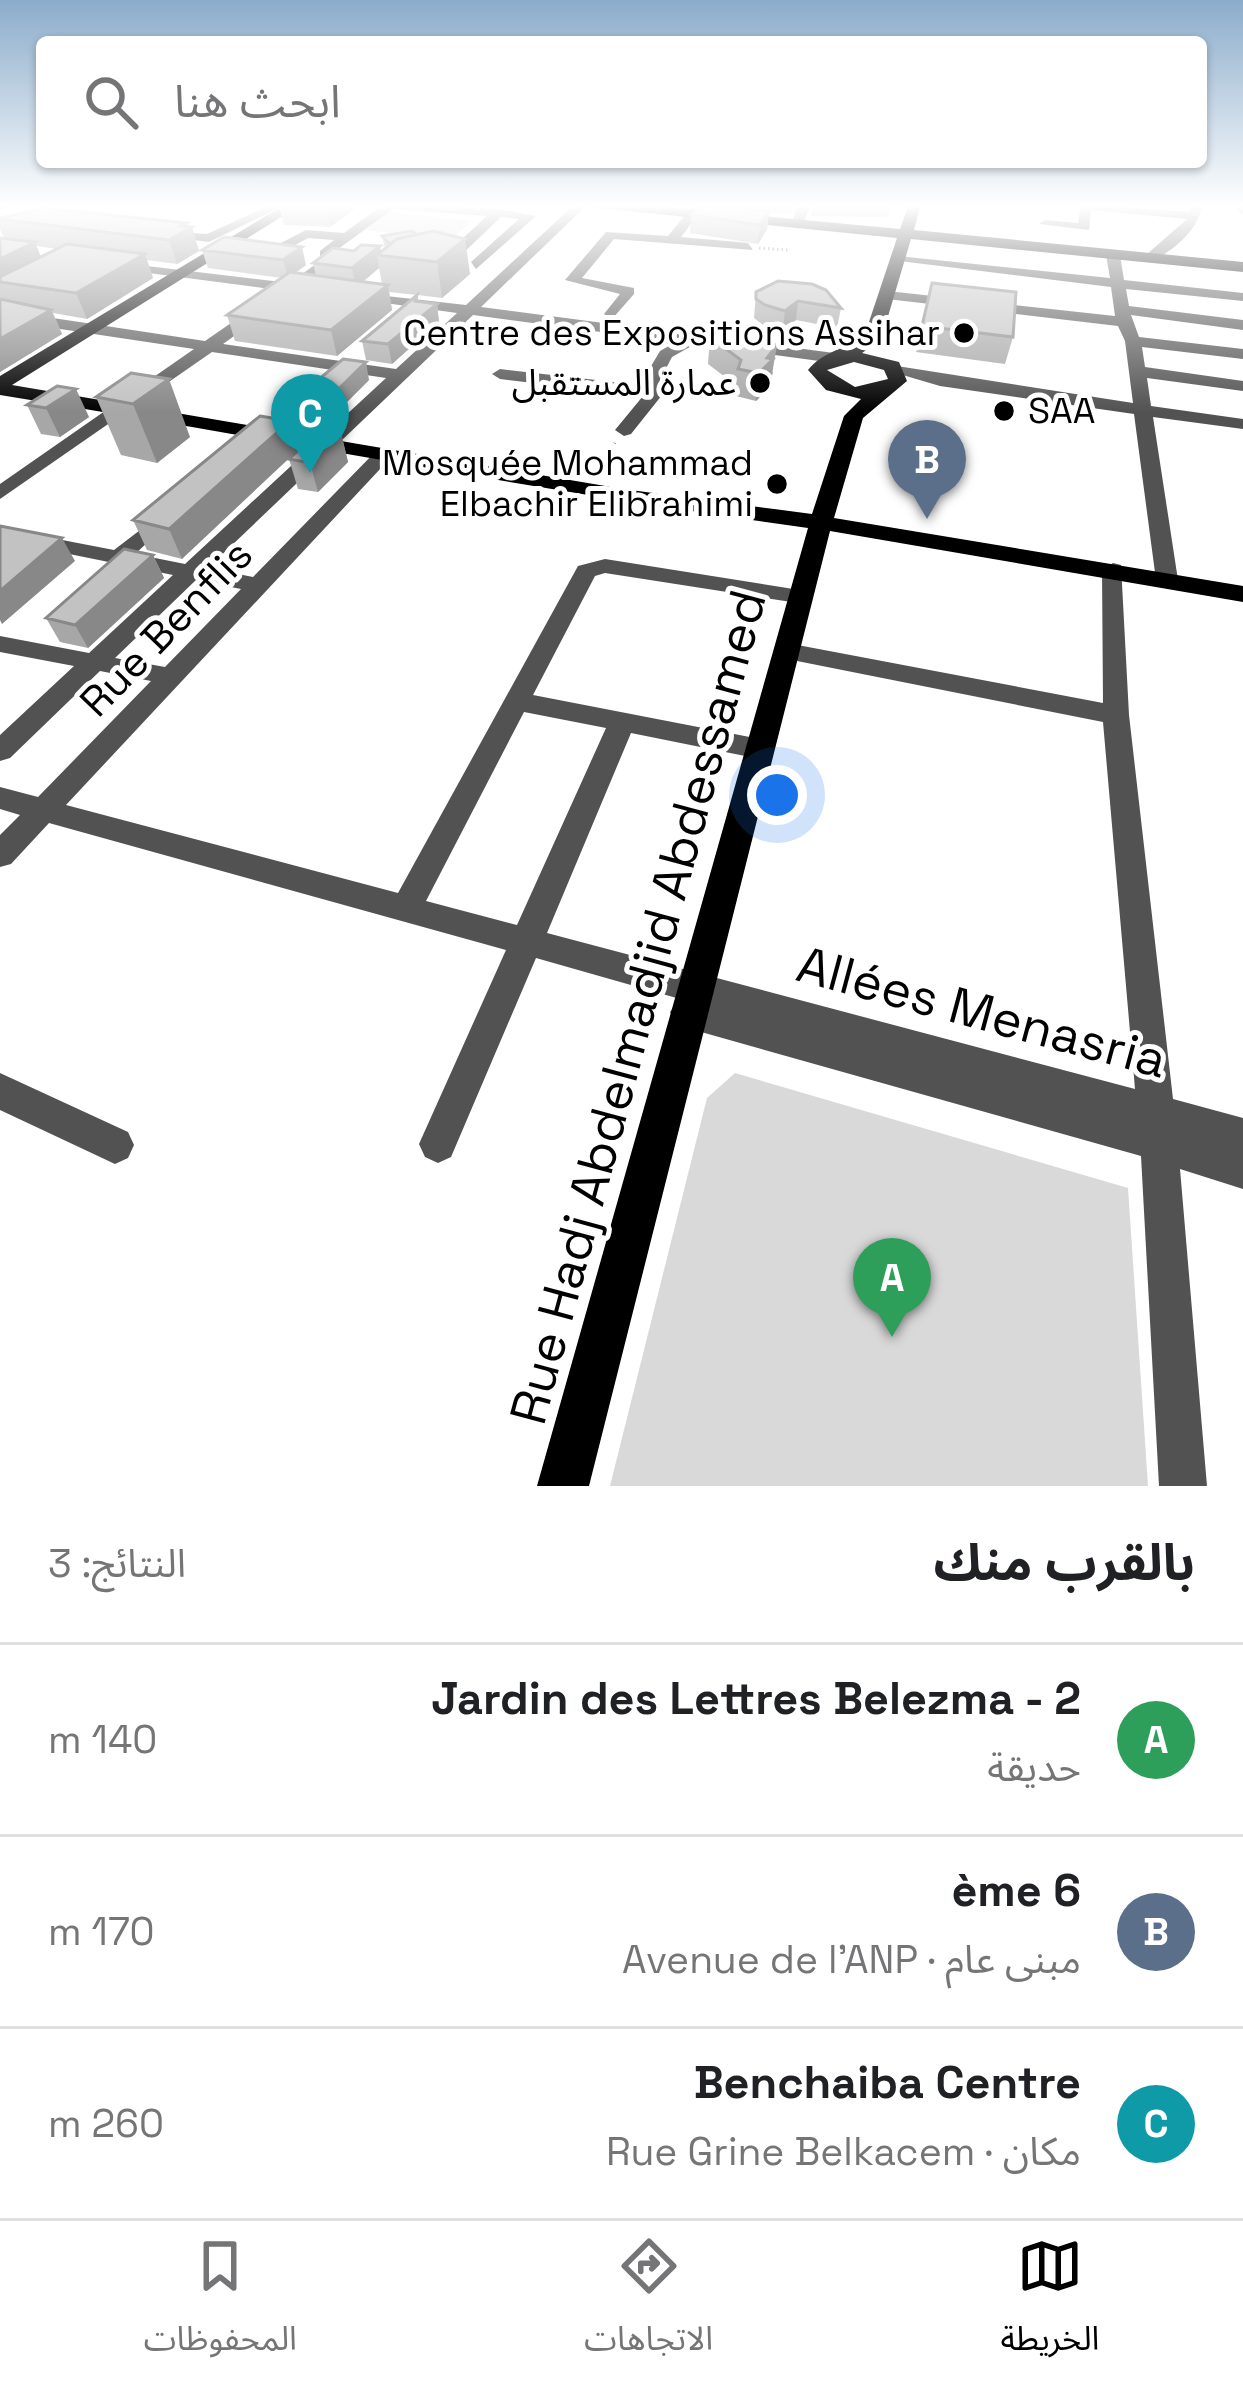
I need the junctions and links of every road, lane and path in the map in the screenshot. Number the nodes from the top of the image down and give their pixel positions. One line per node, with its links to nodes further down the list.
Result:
1 (181, 273): 27 (main road)
2 (184, 273): 12 (street)
3 (310, 273): 12 (street)
4 (507, 273): 18 (street)
5 (577, 273): 22 (street)
6 (894, 273): 16 (main road)
7 (968, 273): 19 (street)
8 (1017, 273): 11 (street)
9 (1116, 273): 11 (street)
10 (378, 281): 15 (street)
11 (1118, 284): 17 (street); 24 (street)
12 (287, 287): 13 (street); 31 (street)
13 (324, 291)
14 (343, 294): 15 (street)
15 (361, 296): 20 (street)
16 (887, 296): 24 (street); 29 (main road)
17 (1243, 297)
18 (479, 298): 21 (street); 22 (street)
19 (1085, 302)
20 (415, 304): 21 (street); 25 (street)
21 (464, 312): 28 (street); 38 (street)
22 (611, 314): 28 (street)
23 (0, 315): 27 (street)
24 (1123, 316): 26 (street); 30 (street)
25 (397, 319)
26 (1243, 325)
27 (94, 328): 31 (street); 39 (main road)
28 (699, 335): 34 (street); 37 (street); 46 (street)
29 (872, 340): 34 (main road); 40 (main road)
30 (1133, 341): 33 (street); 36 (street)
31 (206, 345): 35 (street); 43 (street)
32 (361, 349): 35 (street)
33 (1243, 354)
34 (831, 361): 40 (main road); 40 (main road)
35 (343, 364): 38 (street); 42 (street)
36 (1134, 371): 41 (street); 44 (street)
37 (500, 374)
38 (399, 375): 48 (street)
39 (0, 386): 43 (main road)
40 (876, 386): 44 (street); 53 (main road, Rue Hadj Abdelmadjid Abdessamed)
41 (1243, 386)
42 (312, 391)
43 (121, 410): 48 (main road); 51 (street)
44 (1140, 415): 45 (street); 47 (street); 58 (street)
45 (1243, 424)
46 (624, 430): 50 (path)
47 (1243, 434)
48 (326, 442): 49 (main road); 57 (street)
49 (386, 452): 50 (main road); 59 (street, Rue Benflis)
50 (560, 483): 53 (main road)
51 (0, 493)
52 (183, 501): 55 (street)
53 (824, 523): 56 (main road); 61 (main road, Rue Hadj Abdelmadjid Abdessamed)
54 (0, 534): 55 (street)
55 (118, 558): 57 (street)
56 (1113, 570): 58 (main road); 67 (street)
57 (190, 572): 59 (street); 64 (street)
58 (1167, 580): 60 (main road)
59 (262, 586): 65 (street, Rue Benflis)
60 (1243, 594)
61 (798, 596): 63 (main road, Rue Hadj Abdelmadjid Abdessamed); 66 (street)
62 (0, 644): 64 (street)
63 (788, 651): 67 (street); 69 (main road, Rue Hadj Abdelmadjid Abdessamed)
64 (92, 660): 65 (street); 70 (street)
65 (173, 677): 72 (street, Rue Benflis)
66 (516, 701): 68 (street); 74 (street)
67 (1116, 716): 78 (street)
68 (621, 725): 69 (street); 75 (street)
69 (760, 749): 76 (main road, Rue Hadj Abdelmadjid Abdessamed)
70 (0, 751)
71 (0, 799): 72 (street)
72 (43, 809): 73 (street, Rue Benflis); 74 (street)
73 (0, 856)
74 (400, 908): 75 (street)
75 (528, 940): 76 (street); 80 (street)
76 (690, 999): 78 (street); 83 (main road, Rue Hadj Abdelmadjid Abdessamed)
77 (0, 1091): 81 (street)
78 (1155, 1127): 79 (street, Allées Menasria); 82 (street, Allées Menasria); 84 (street)
79 (1243, 1137)
80 (438, 1144)
81 (116, 1145)
82 (1243, 1170)
83 (563, 1486)
84 (1183, 1486)

